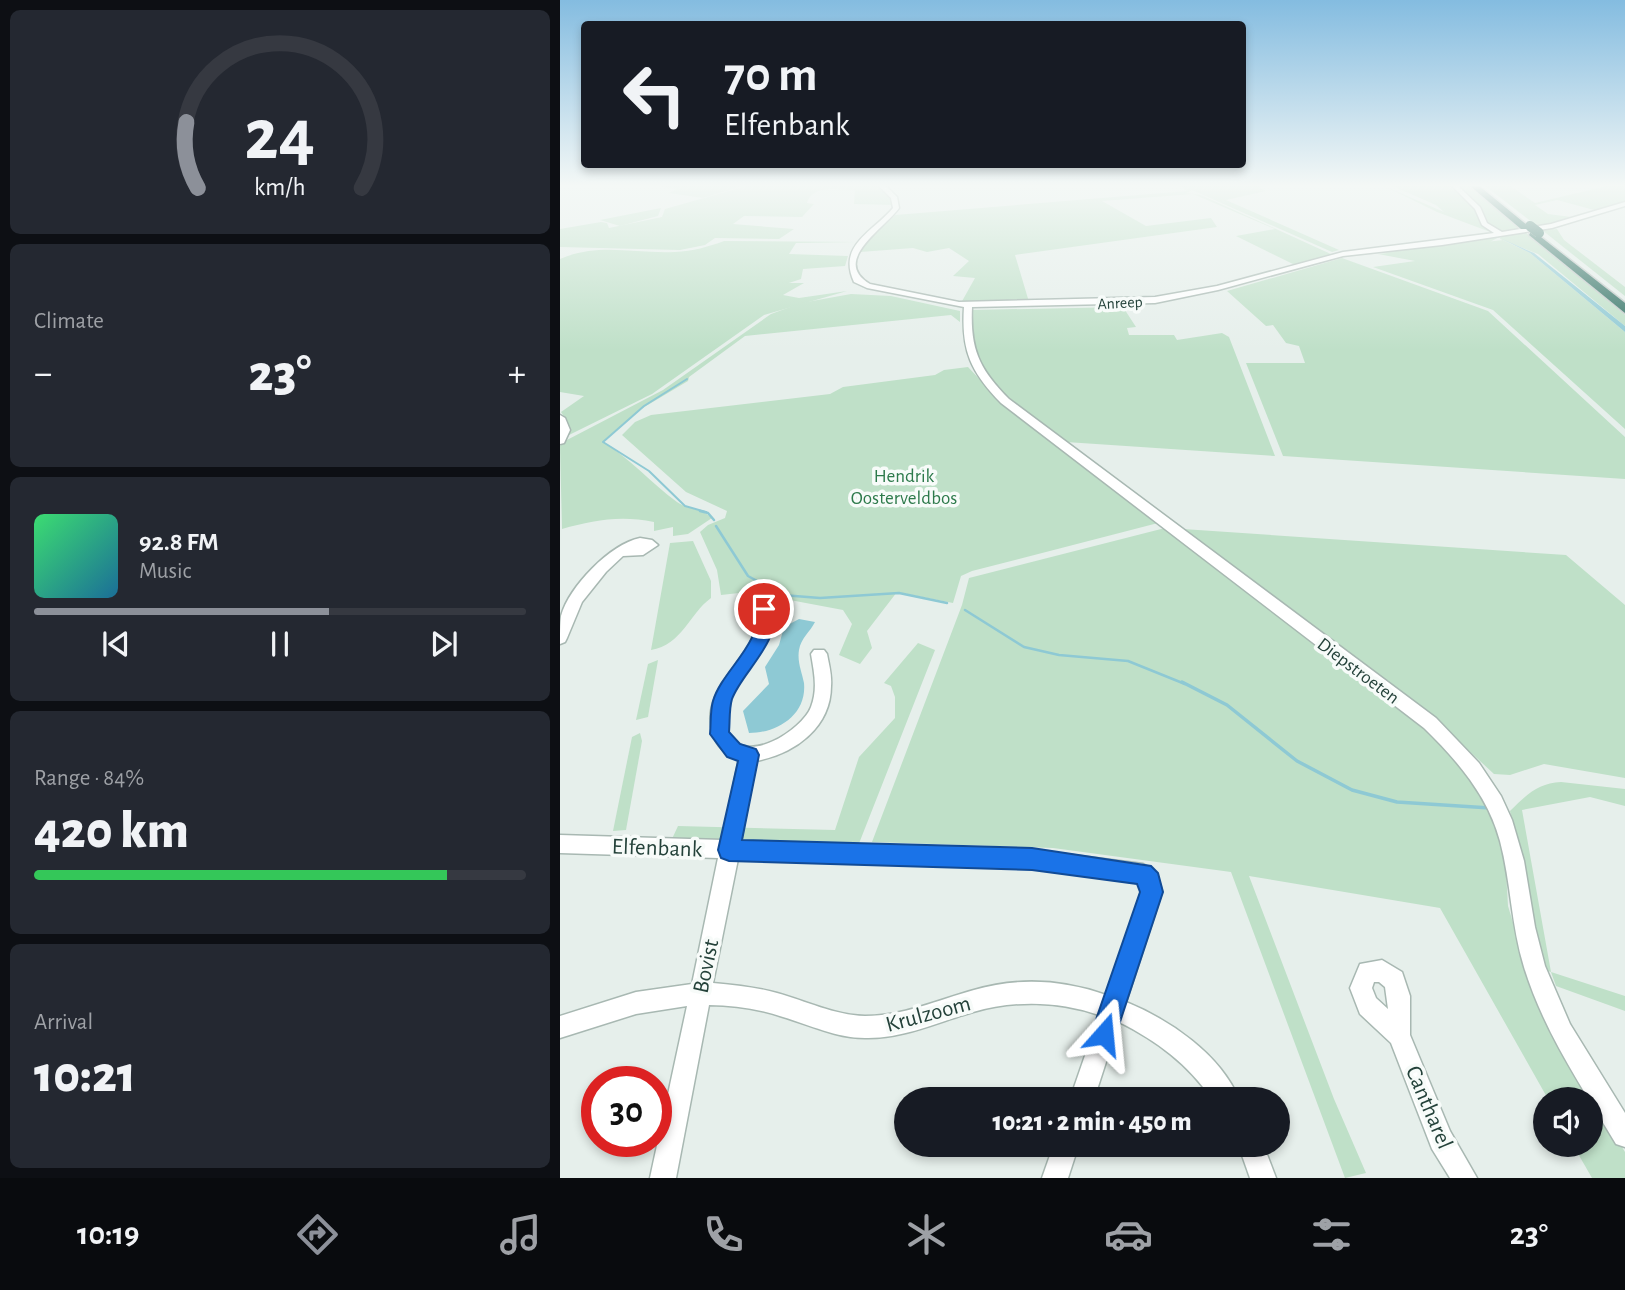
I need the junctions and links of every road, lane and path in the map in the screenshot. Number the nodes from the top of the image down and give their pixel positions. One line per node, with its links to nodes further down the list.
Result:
1 (864, 240): 6 (street, Anreep)
2 (1454, 240): 6 (street, Anreep)
3 (1543, 240): 7 (highway)
4 (1544, 240): 5 (highway)
5 (1625, 301)
6 (968, 305): 23 (street, Diepstroeten)
7 (1625, 309)
8 (560, 418): 9 (street)
9 (560, 441)
10 (619, 552): 12 (street)
11 (770, 614): 14 (street)
12 (560, 638)
13 (819, 654): 14 (street)
14 (749, 755): 16 (street, Bovist)
15 (560, 844): 16 (street, Elfenbank)
16 (729, 850): 17 (street, Bovist); 18 (street, Elfenbank)
17 (699, 993): 18 (street, Krulzoom); 19 (street, Krulzoom); 26 (street, Bovist)
18 (1112, 1008): 21 (street, Elfenbank); 22 (street, Krulzoom)
19 (560, 1027)
20 (1399, 1035): 29 (street, Cantharel)
21 (1086, 1087)
22 (1218, 1087)
23 (1625, 1135)
24 (1062, 1157): 27 (street)
25 (1255, 1157): 28 (street)
26 (663, 1178)
27 (1055, 1178)
28 (1263, 1178)
29 (1464, 1178)

